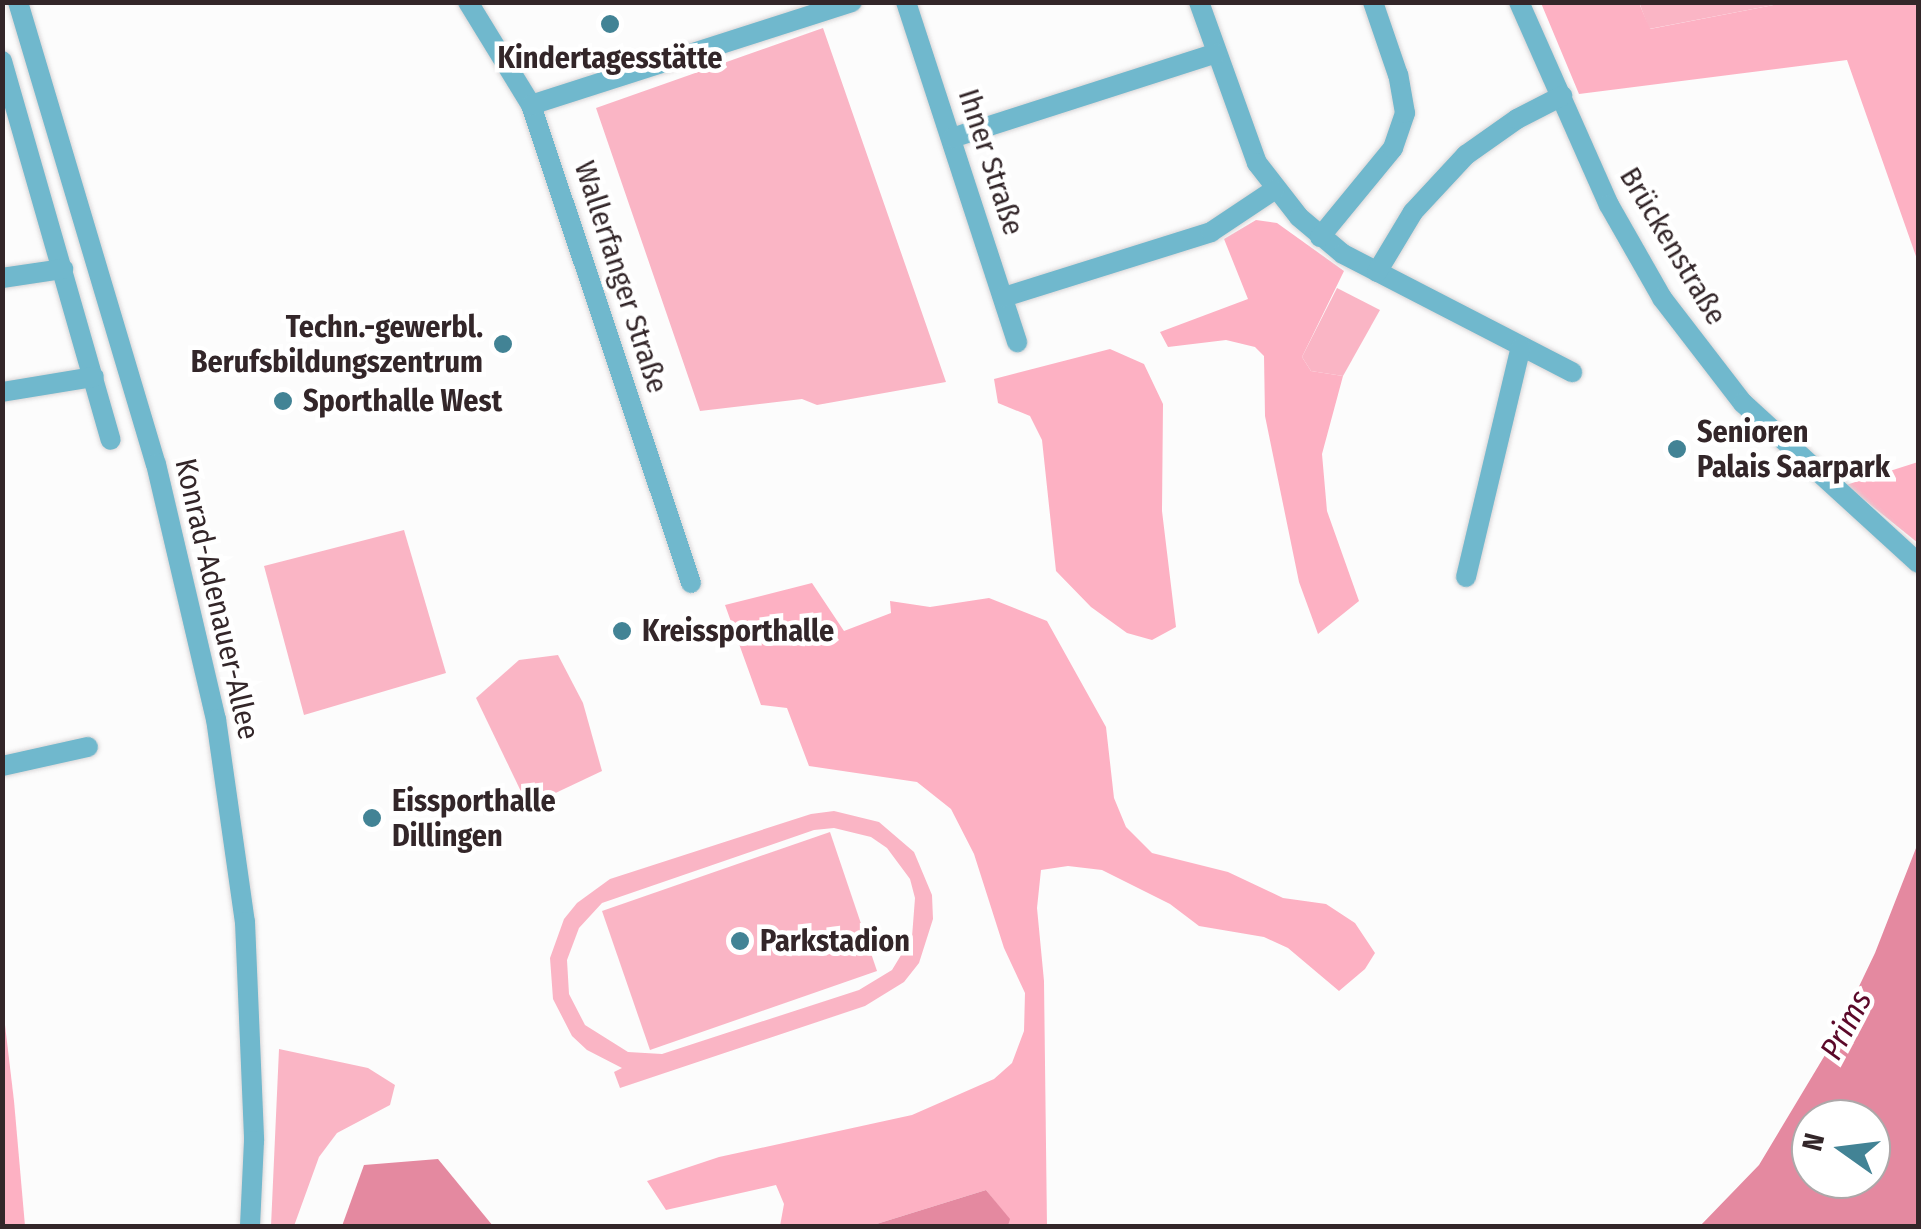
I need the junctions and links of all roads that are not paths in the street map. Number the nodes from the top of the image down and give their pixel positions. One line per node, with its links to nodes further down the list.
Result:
1 (13, 2): 31 (street, Konrad-Adenauer-Allee)
2 (468, 2): 11 (street, Wallerfanger Straße)
3 (852, 2): 11 (street)
4 (906, 2): 13 (street, Ihner Straße)
5 (1198, 2): 8 (street)
6 (1374, 2): 15 (street)
7 (1519, 2): 10 (street, Brückenstraße)
8 (1216, 53): 13 (street); 14 (street)
9 (2, 61): 12 (street)
10 (1562, 96): 17 (street); 26 (street, Brückenstraße)
11 (532, 105): 28 (street, Wallerfanger Straße)
12 (10, 120): 16 (street)
13 (952, 138): 19 (street, Ihner Straße)
14 (1274, 190): 15 (street); 19 (street)
15 (1320, 236): 17 (street)
16 (62, 269): 18 (street); 23 (street)
17 (1377, 272): 21 (street)
18 (2, 278)
19 (1004, 296): 20 (street, Ihner Straße)
20 (1017, 342)
21 (1522, 347): 22 (street); 27 (street)
22 (1572, 372)
23 (94, 377): 24 (street); 25 (street)
24 (2, 392)
25 (111, 440)
26 (1918, 563)
27 (1466, 576)
28 (691, 583)
29 (88, 746): 30 (street)
30 (2, 766)
31 (250, 1226)

